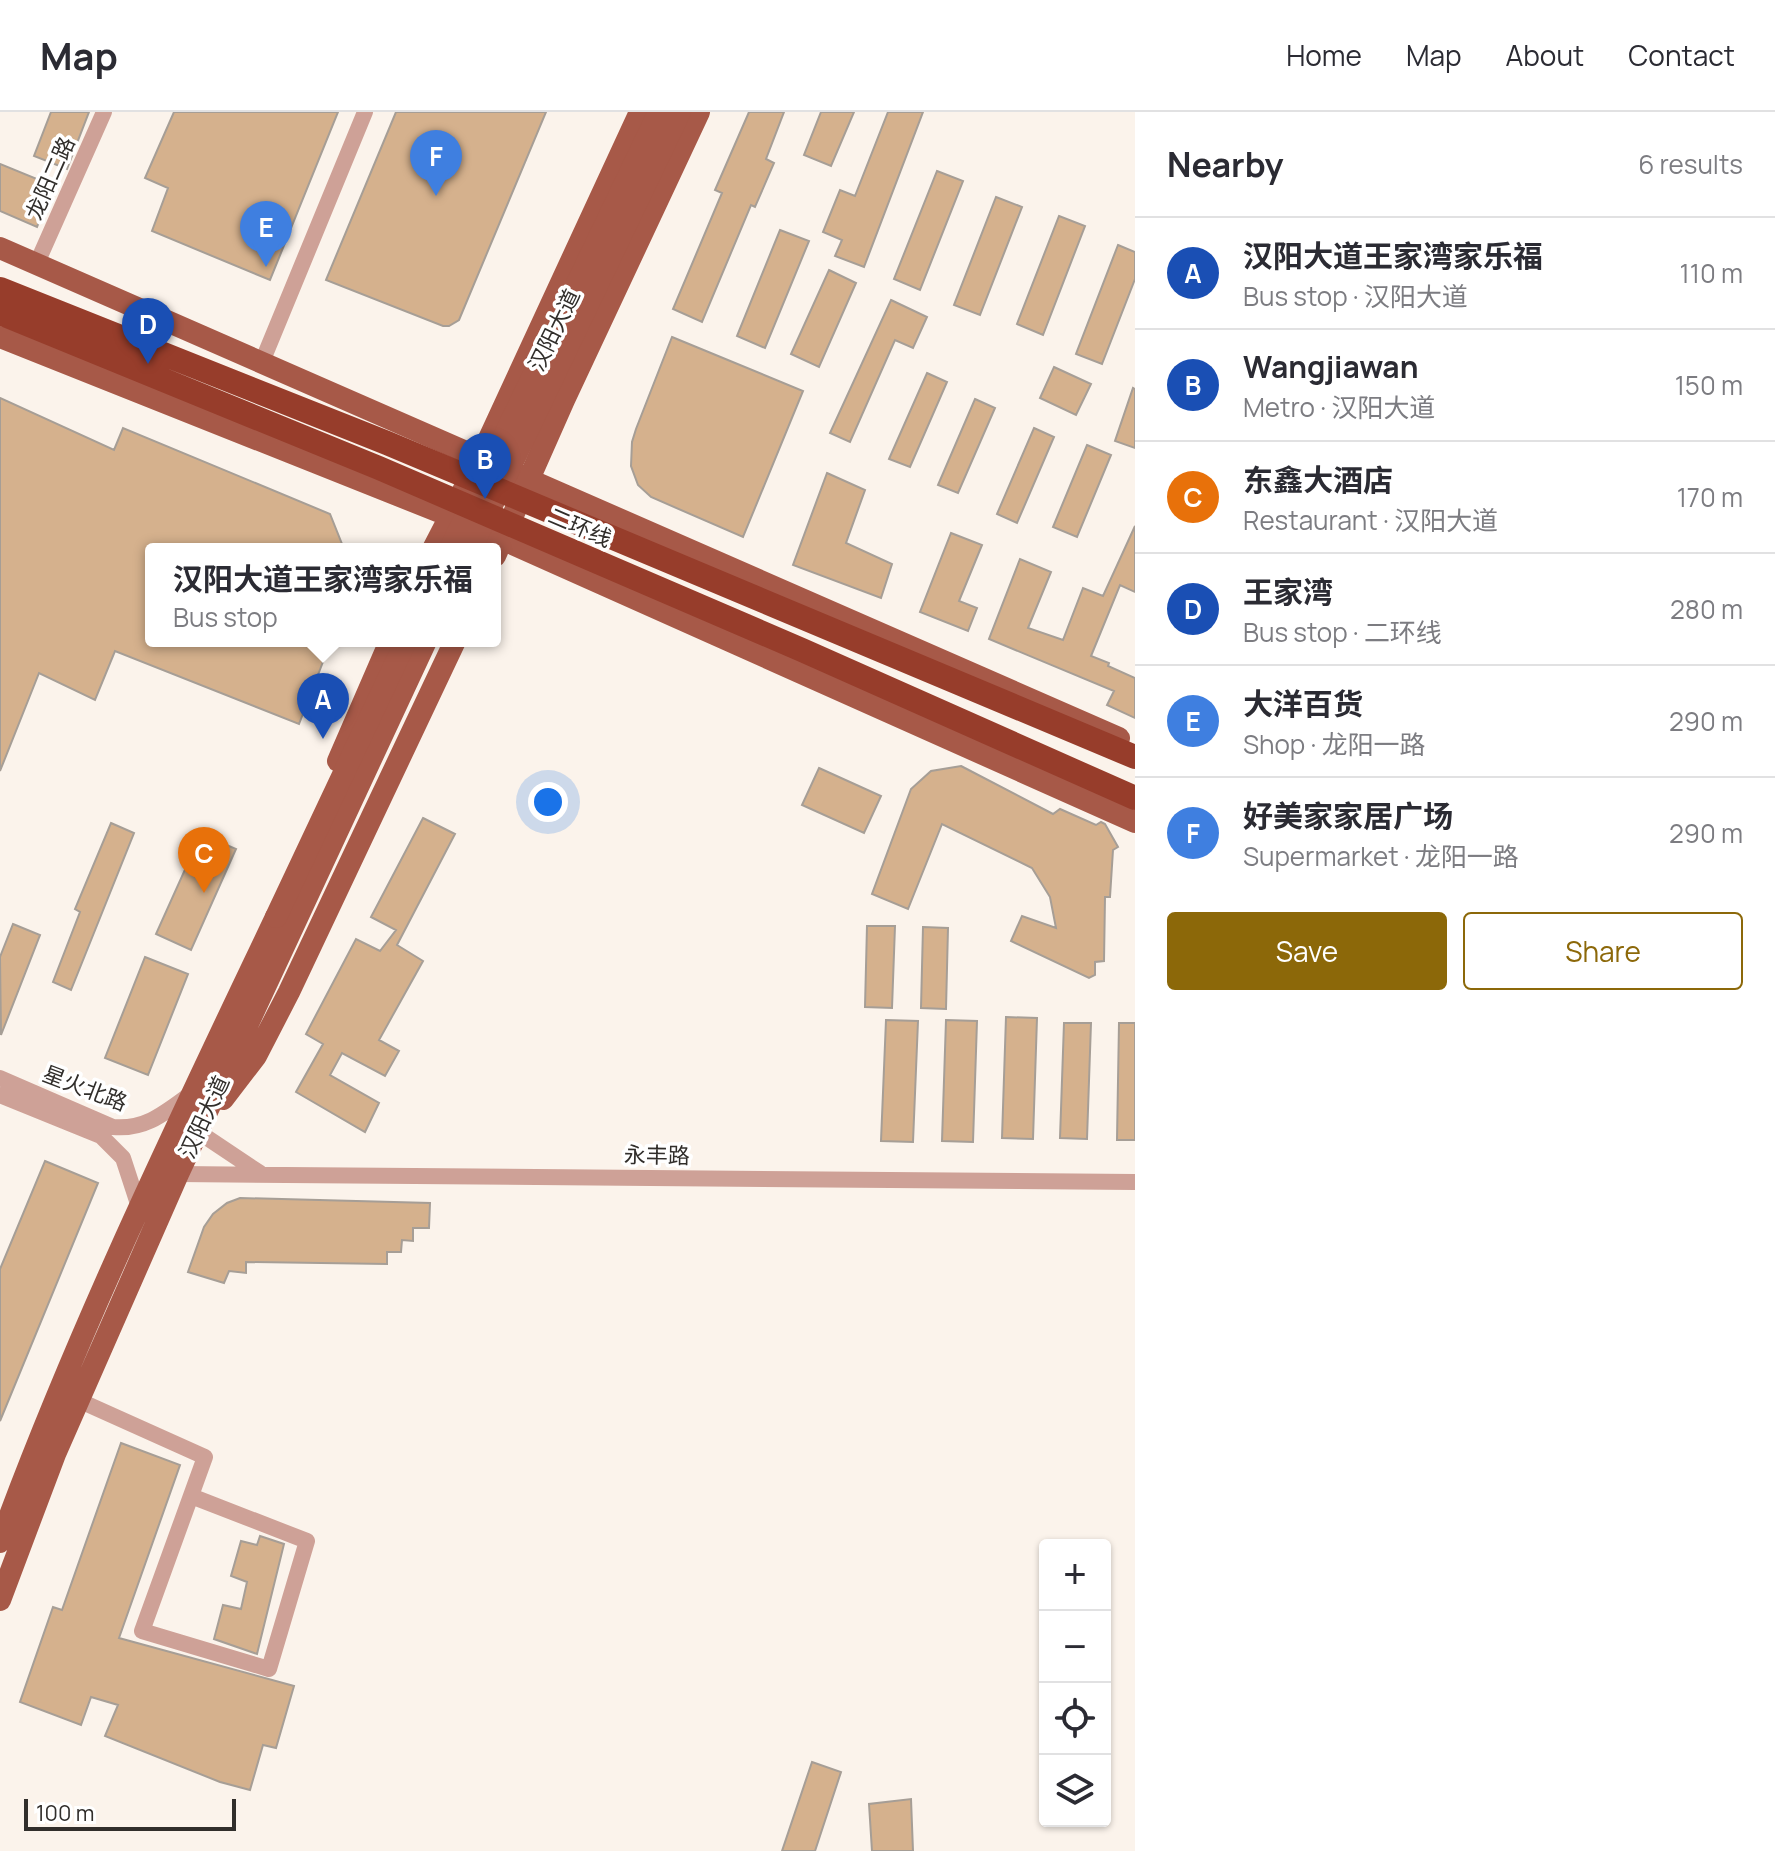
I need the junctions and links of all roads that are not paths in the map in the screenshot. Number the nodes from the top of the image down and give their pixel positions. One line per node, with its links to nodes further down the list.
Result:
1 (104, 112): 8 (street, 龙阳二路)
2 (365, 112): 12 (street)
3 (640, 112): 13 (main road, 汉阳大道)
4 (659, 112): 17 (main road, 汉阳大道, bridge)
5 (680, 112): 18 (main road, 汉阳大道, bridge)
6 (699, 112): 14 (main road)
7 (0, 248): 8 (main road)
8 (37, 263): 12 (main road)
9 (0, 289): 27 (highway, 二环线, bridge)
10 (0, 313): 28 (highway, 二环线, bridge)
11 (0, 337): 15 (main road)
12 (262, 362): 13 (main road)
13 (480, 458): 14 (main road); 15 (main road, 汉阳大道)
14 (529, 480): 20 (main road); 26 (main road)
15 (450, 516): 16 (main road, 汉阳大道); 19 (main road)
16 (436, 543)
17 (453, 543)
18 (474, 543)
19 (490, 543)
20 (500, 543)
21 (501, 549): 29 (main road)
22 (387, 647): 31 (main road, 汉阳大道)
23 (403, 647): 30 (main road, 汉阳大道, bridge)
24 (423, 647): 30 (main road, 汉阳大道)
25 (452, 647): 35 (main road)
26 (1135, 745)
27 (1135, 757)
28 (1135, 798)
29 (1135, 822)
30 (284, 922): 31 (main road, 汉阳大道); 35 (main road, 汉阳大道)
31 (226, 1022): 33 (main road, 汉阳大道)
32 (0, 1078): 33 (street, 星火北路)
33 (193, 1092): 39 (main road, 汉阳大道)
34 (0, 1095): 39 (street, 星火北路)
35 (197, 1131): 36 (street); 37 (main road, 汉阳大道)
36 (260, 1173): 37 (street, 永丰路); 38 (street, 永丰路)
37 (178, 1174): 40 (main road, 汉阳大道)
38 (1135, 1182)
39 (140, 1210): 42 (main road, 汉阳大道)
40 (78, 1400): 41 (street); 43 (main road, 汉阳大道)
41 (191, 1496): 41 (street)
42 (0, 1542)
43 (0, 1600)

